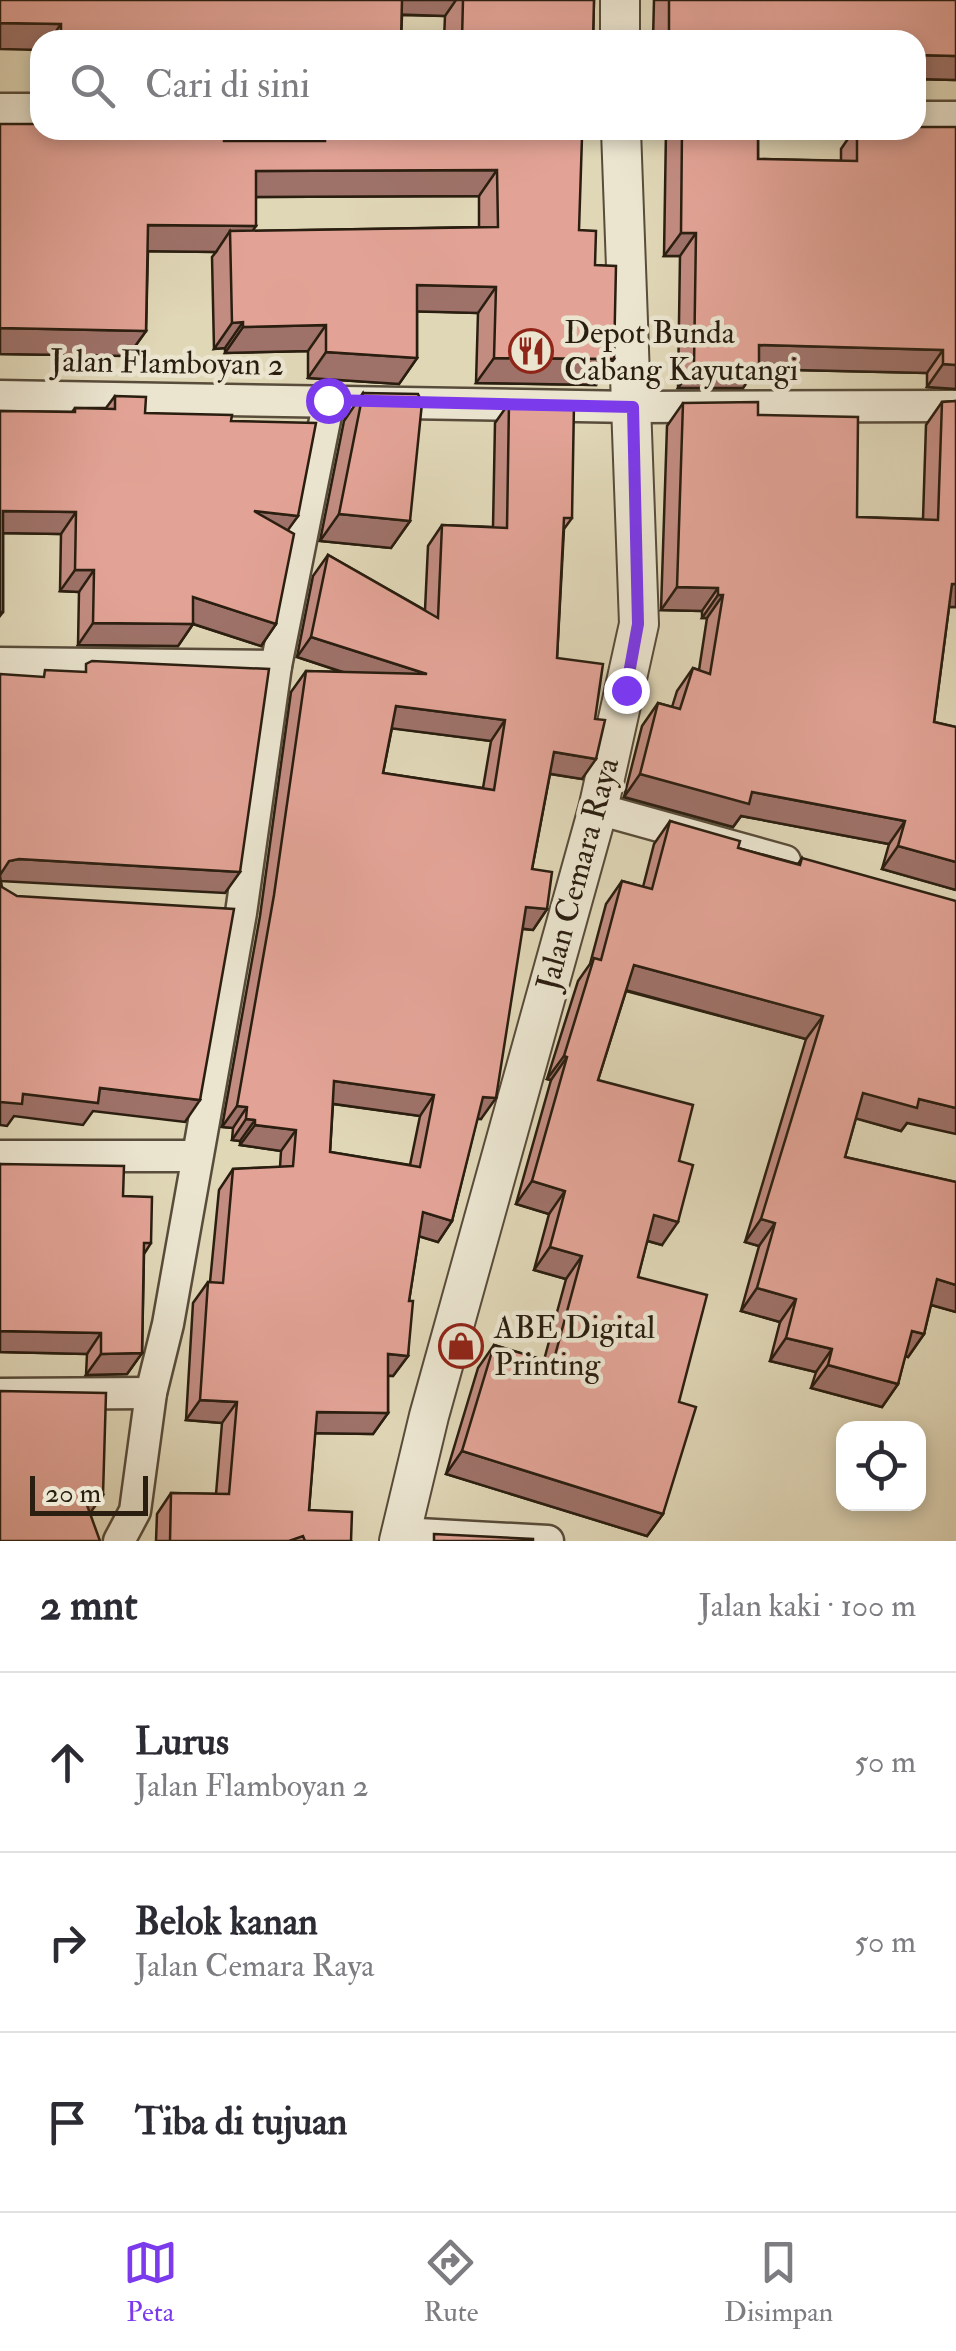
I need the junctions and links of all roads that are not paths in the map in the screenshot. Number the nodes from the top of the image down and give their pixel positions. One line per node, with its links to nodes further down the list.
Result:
1 (620, 0): 2 (street)
2 (620, 30)
3 (0, 108): 4 (street)
4 (30, 109)
5 (926, 117): 6 (street)
6 (956, 117)
7 (622, 140): 11 (street, Jalan Cemara Raya)
8 (0, 396): 9 (street, Jalan Flamboyan 2)
9 (328, 400): 11 (street, Jalan Flamboyan 2); 13 (street)
10 (956, 406): 11 (street, Jalan Flamboyan 2)
11 (633, 407): 14 (street, Jalan Cemara Raya)
12 (0, 664): 13 (street)
13 (276, 666): 17 (street)
14 (598, 809): 15 (street); 22 (street, Jalan Cemara Raya)
15 (805, 867)
16 (201, 911): 17 (street)
17 (241, 913): 19 (street)
18 (0, 1156): 19 (street)
19 (196, 1156): 20 (street)
20 (151, 1393): 21 (street); 23 (street)
21 (0, 1394)
22 (399, 1537): 24 (street)
23 (119, 1541)
24 (548, 1541)

